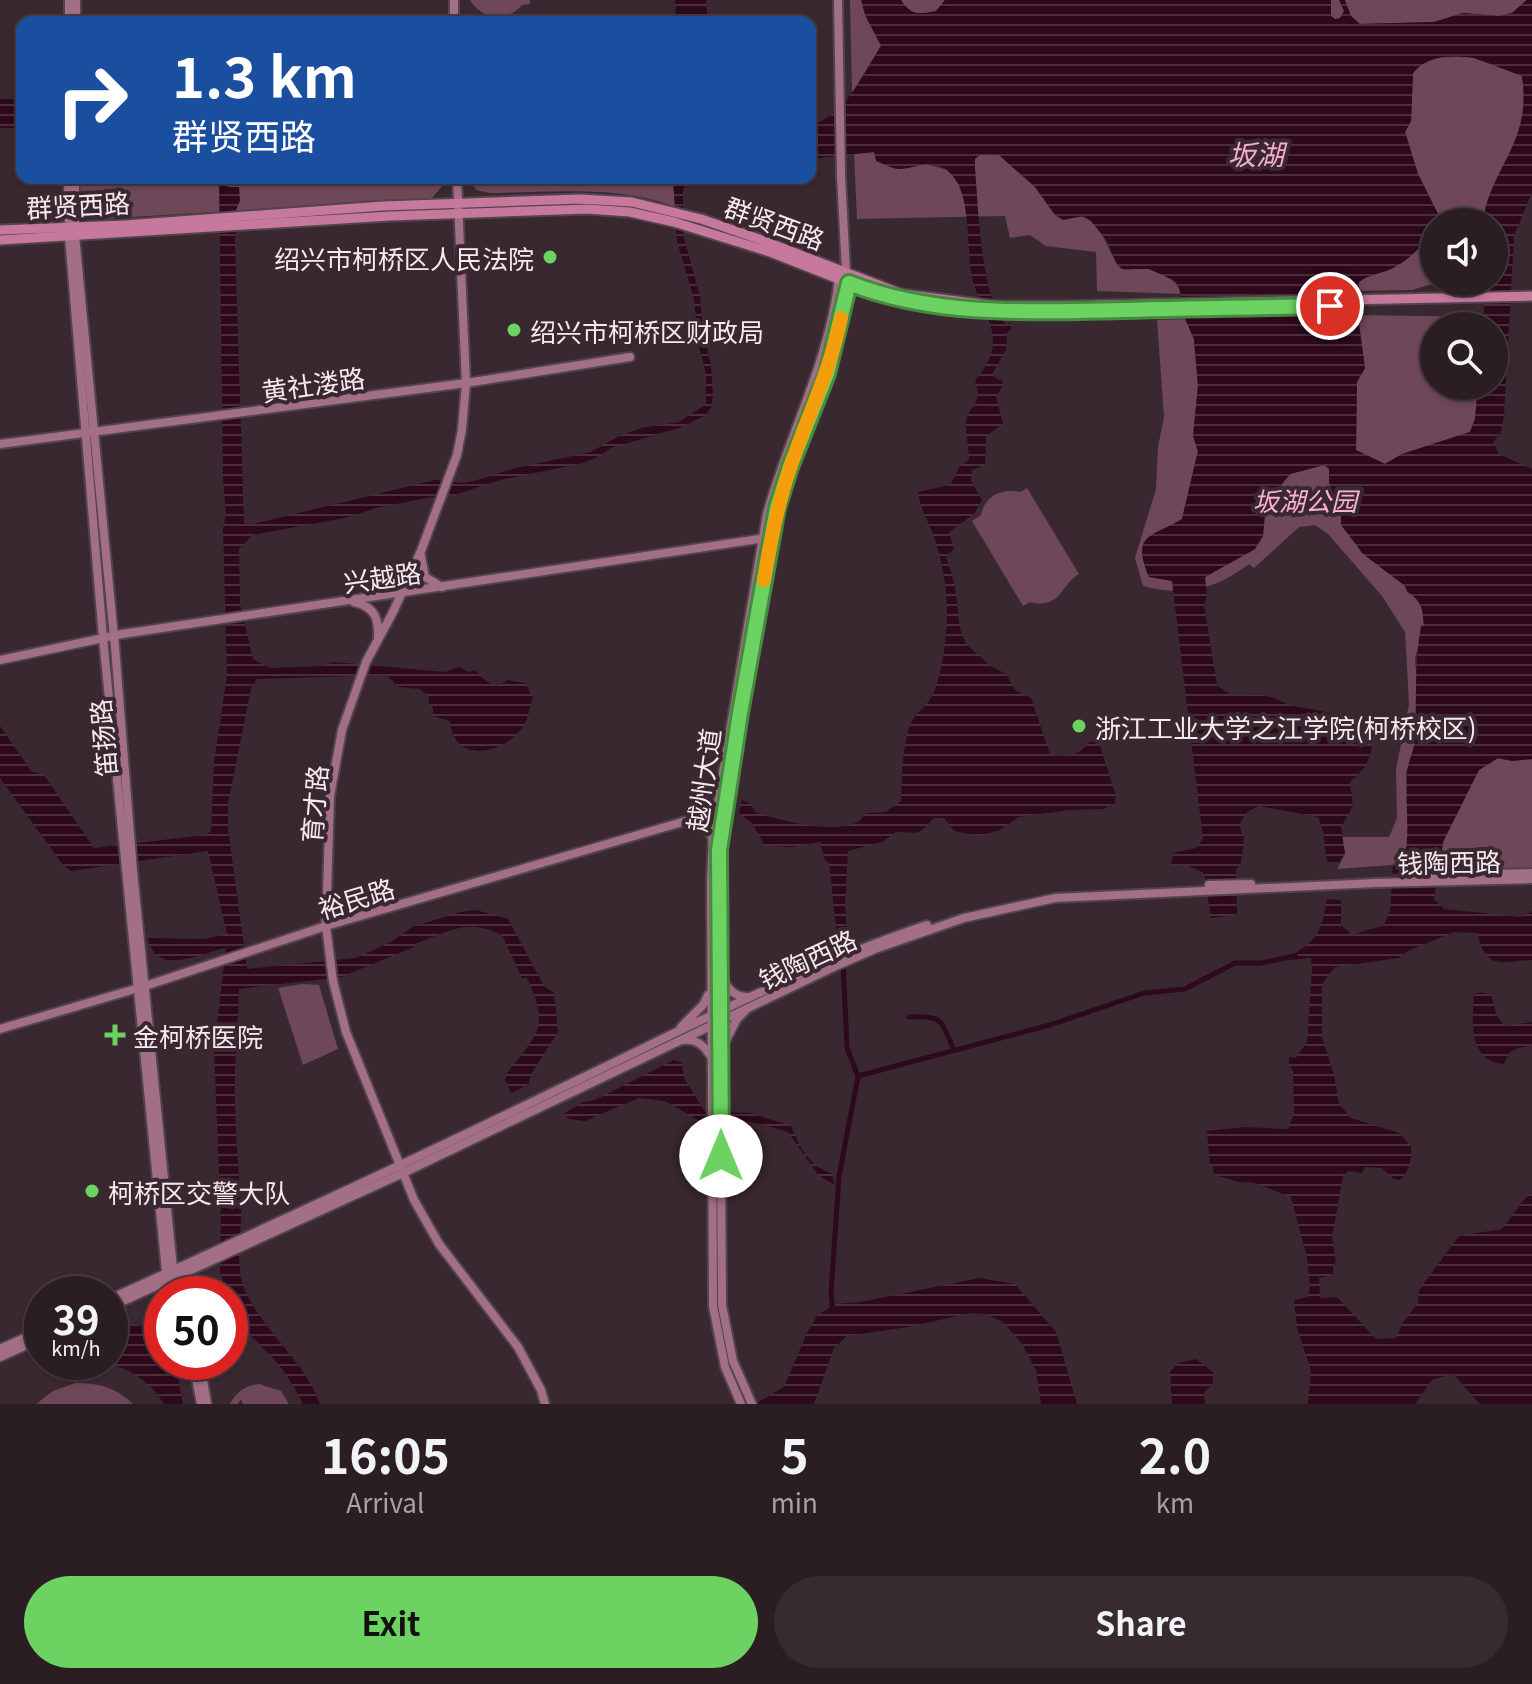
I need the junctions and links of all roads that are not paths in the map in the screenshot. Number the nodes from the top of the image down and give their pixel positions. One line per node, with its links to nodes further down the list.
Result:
1 (838, 0): 9 (street, 越州大道)
2 (68, 184): 7 (street, 笛扬路)
3 (75, 184): 7 (street, 笛扬路)
4 (457, 184): 5 (street, 育才路)
5 (458, 208): 7 (main road, 群贤西路); 9 (main road, 群贤西路); 14 (street, 育才路)
6 (0, 230): 7 (main road, 群贤西路)
7 (72, 232): 8 (main road, 群贤西路); 15 (street, 笛扬路)
8 (0, 240)
9 (842, 275): 10 (main road, 群贤西路); 12 (main road, 群贤西路); 17 (street, 越州大道)
10 (849, 283): 12 (main road, 群贤西路); 17 (street, 越州大道)
11 (1532, 299): 12 (main road, 群贤西路)
12 (982, 307)
13 (630, 357): 14 (street, 黄社溇路)
14 (466, 383): 15 (street, 黄社溇路); 18 (street, 育才路)
15 (90, 434): 16 (street, 黄社溇路); 22 (street, 笛扬路); 23 (street, 笛扬路)
16 (0, 444)
17 (767, 538): 19 (street, 兴越路); 26 (street, 越州大道)
18 (421, 551): 19 (street); 20 (street, 育才路)
19 (443, 587): 20 (street, 兴越路)
20 (402, 593): 21 (street, 兴越路); 24 (street, 育才路)
21 (349, 601): 22 (street, 兴越路); 24 (street)
22 (114, 636): 23 (street, 兴越路); 29 (street, 笛扬路)
23 (103, 638): 25 (street, 兴越路); 29 (street, 笛扬路)
24 (378, 642): 31 (street, 育才路)
25 (0, 660)
26 (721, 811): 27 (street, 裕民路); 28 (street, 越州大道); 33 (street, 越州大道)
27 (675, 824): 28 (street); 31 (street, 裕民路)
28 (713, 839): 35 (street, 越州大道)
29 (128, 843): 34 (street, 笛扬路)
30 (1532, 876): 32 (street, 钱陶西路)
31 (326, 926): 34 (street, 裕民路); 43 (street, 育才路)
32 (838, 962): 36 (street, 钱陶西路); 37 (street, 钱陶西路)
33 (720, 976): 36 (street); 38 (street, 越州大道)
34 (142, 987): 40 (street, 裕民路); 44 (street, 笛扬路)
35 (710, 990): 39 (street, 越州大道); 41 (street)
36 (755, 996): 38 (street, 钱陶西路)
37 (750, 1006): 38 (street, 钱陶西路); 42 (street)
38 (721, 1015): 39 (street, 钱陶西路); 42 (street, 越州大道)
39 (710, 1020): 41 (street, 钱陶西路); 42 (street, 越州大道)
40 (0, 1029)
41 (669, 1040): 42 (street); 43 (street, 钱陶西路)
42 (716, 1055): 49 (street, 越州大道)
43 (401, 1170): 44 (street, 钱陶西路); 53 (street, 育才路)
44 (170, 1276)
45 (24, 1338): 47 (street)
46 (24, 1346): 48 (street)
47 (0, 1349)
48 (0, 1357)
49 (729, 1364): 54 (street, 越州大道); 55 (street, 越州大道)
50 (198, 1380): 52 (street)
51 (202, 1380): 52 (street)
52 (204, 1404)
53 (545, 1404)
54 (741, 1404)
55 (752, 1404)

